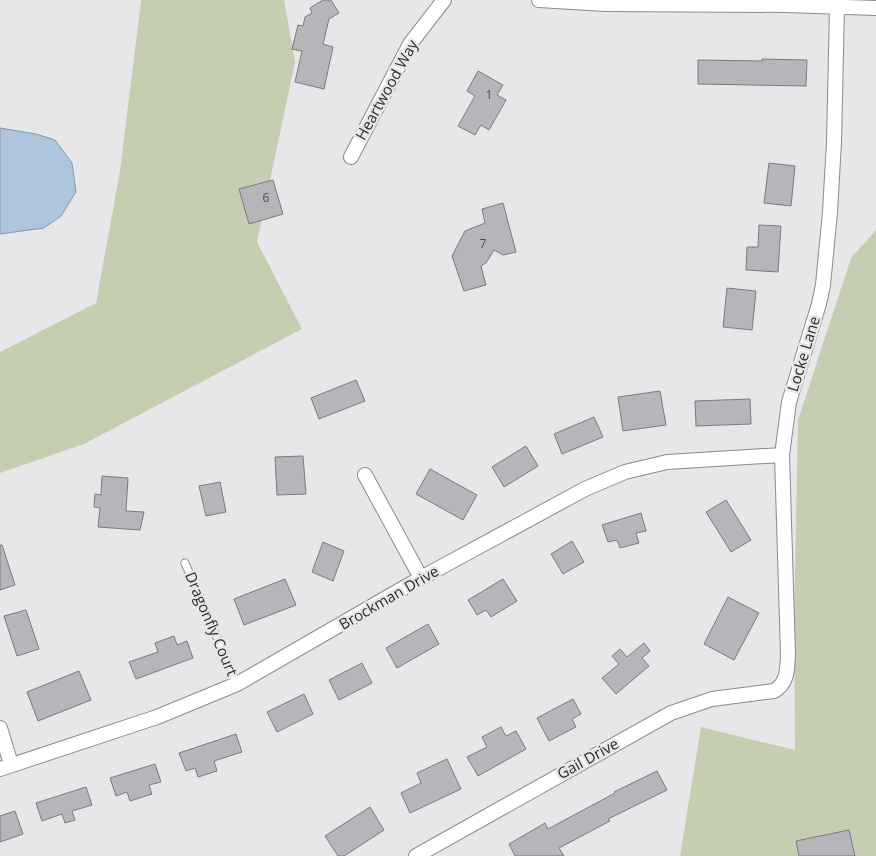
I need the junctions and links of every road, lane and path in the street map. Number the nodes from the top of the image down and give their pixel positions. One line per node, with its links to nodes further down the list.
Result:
1 (444, 0): 6 (street, Heartwood Way)
2 (539, 0): 3 (street)
3 (700, 2): 4 (street)
4 (837, 7): 5 (street); 7 (street, Locke Lane)
5 (876, 8)
6 (351, 157)
7 (782, 455): 10 (street, Brockman Drive); 12 (street, Locke Lane)
8 (365, 475): 10 (street)
9 (185, 563): 11 (lane, Dragonfly Court)
10 (421, 578): 11 (street, Brockman Drive)
11 (237, 684): 14 (street, Brockman Drive)
12 (770, 692): 15 (street, Gail Drive)
13 (0, 728): 14 (street)
14 (6, 767)
15 (416, 856)

